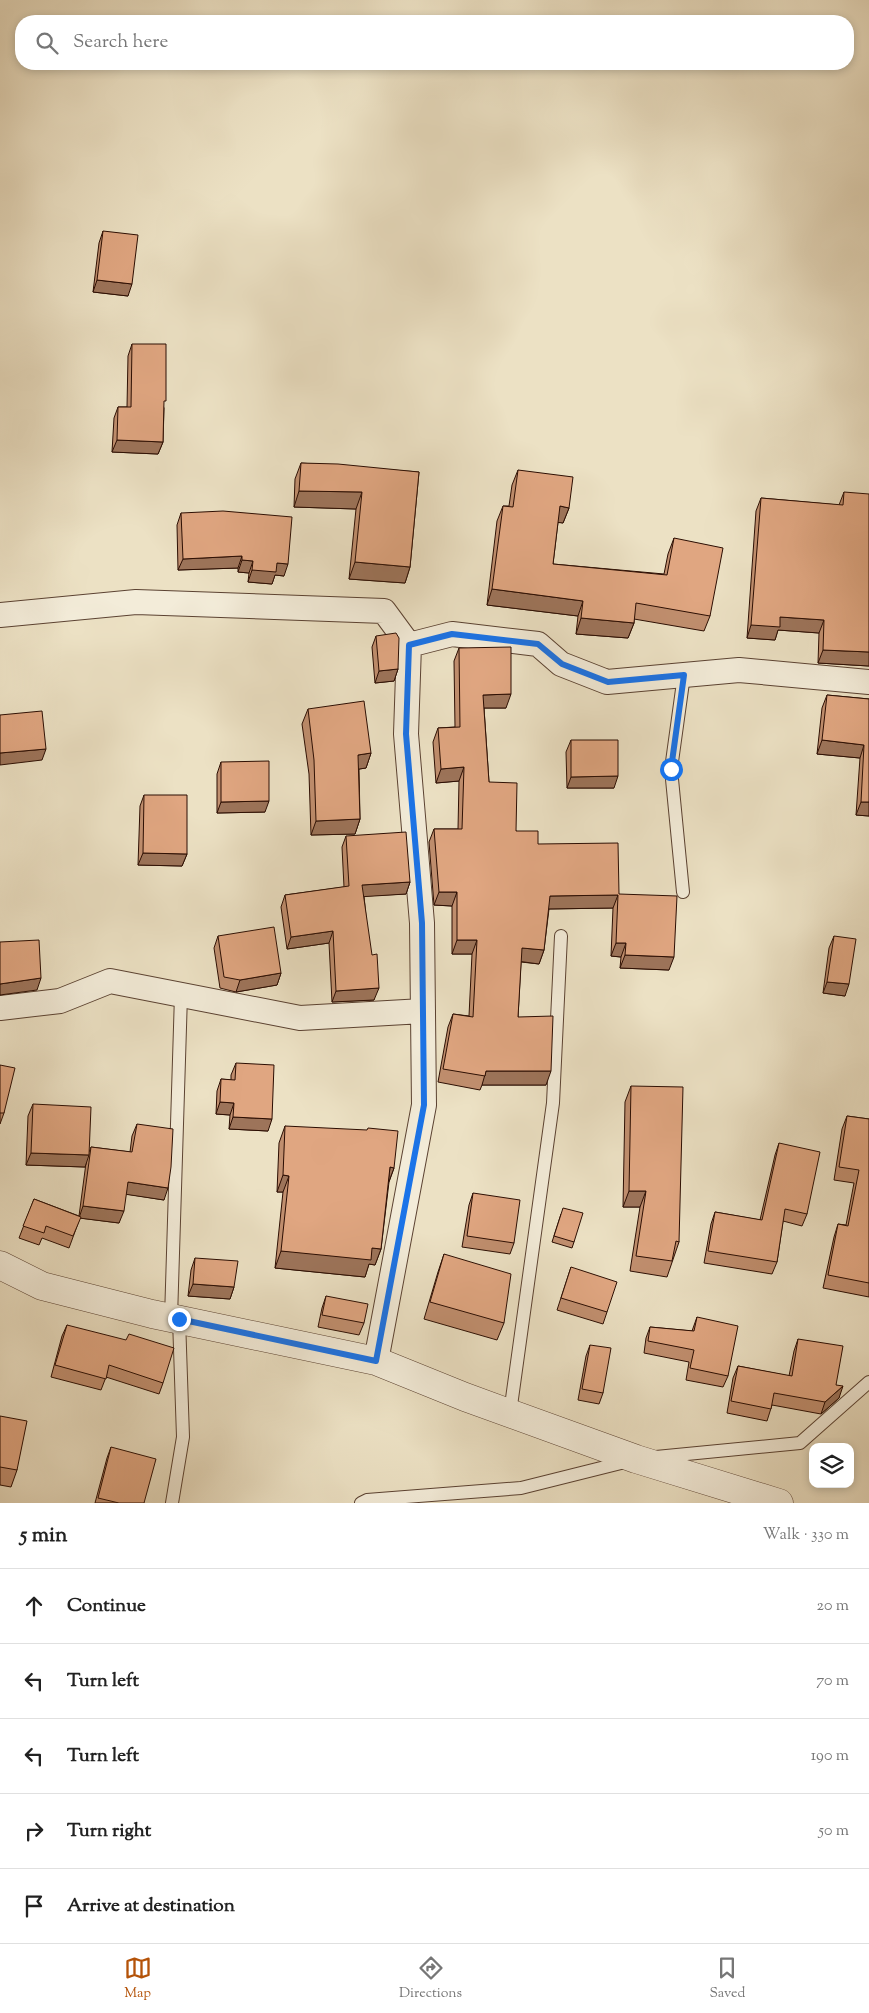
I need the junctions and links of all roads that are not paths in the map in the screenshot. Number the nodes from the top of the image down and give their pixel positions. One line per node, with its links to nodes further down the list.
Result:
1 (0, 615): 2 (street)
2 (409, 645): 3 (street); 9 (street)
3 (684, 675): 4 (street); 5 (lane)
4 (869, 682)
5 (683, 892)
6 (561, 936): 14 (lane)
7 (181, 995): 8 (street); 9 (street); 11 (lane)
8 (0, 1008)
9 (423, 1011): 12 (street)
10 (0, 1265): 11 (street)
11 (175, 1318): 12 (street); 16 (lane)
12 (376, 1361): 14 (street)
13 (869, 1382): 15 (lane)
14 (510, 1413): 15 (street)
15 (636, 1459): 17 (lane); 18 (street)
16 (172, 1503)
17 (361, 1503)
18 (779, 1503)

